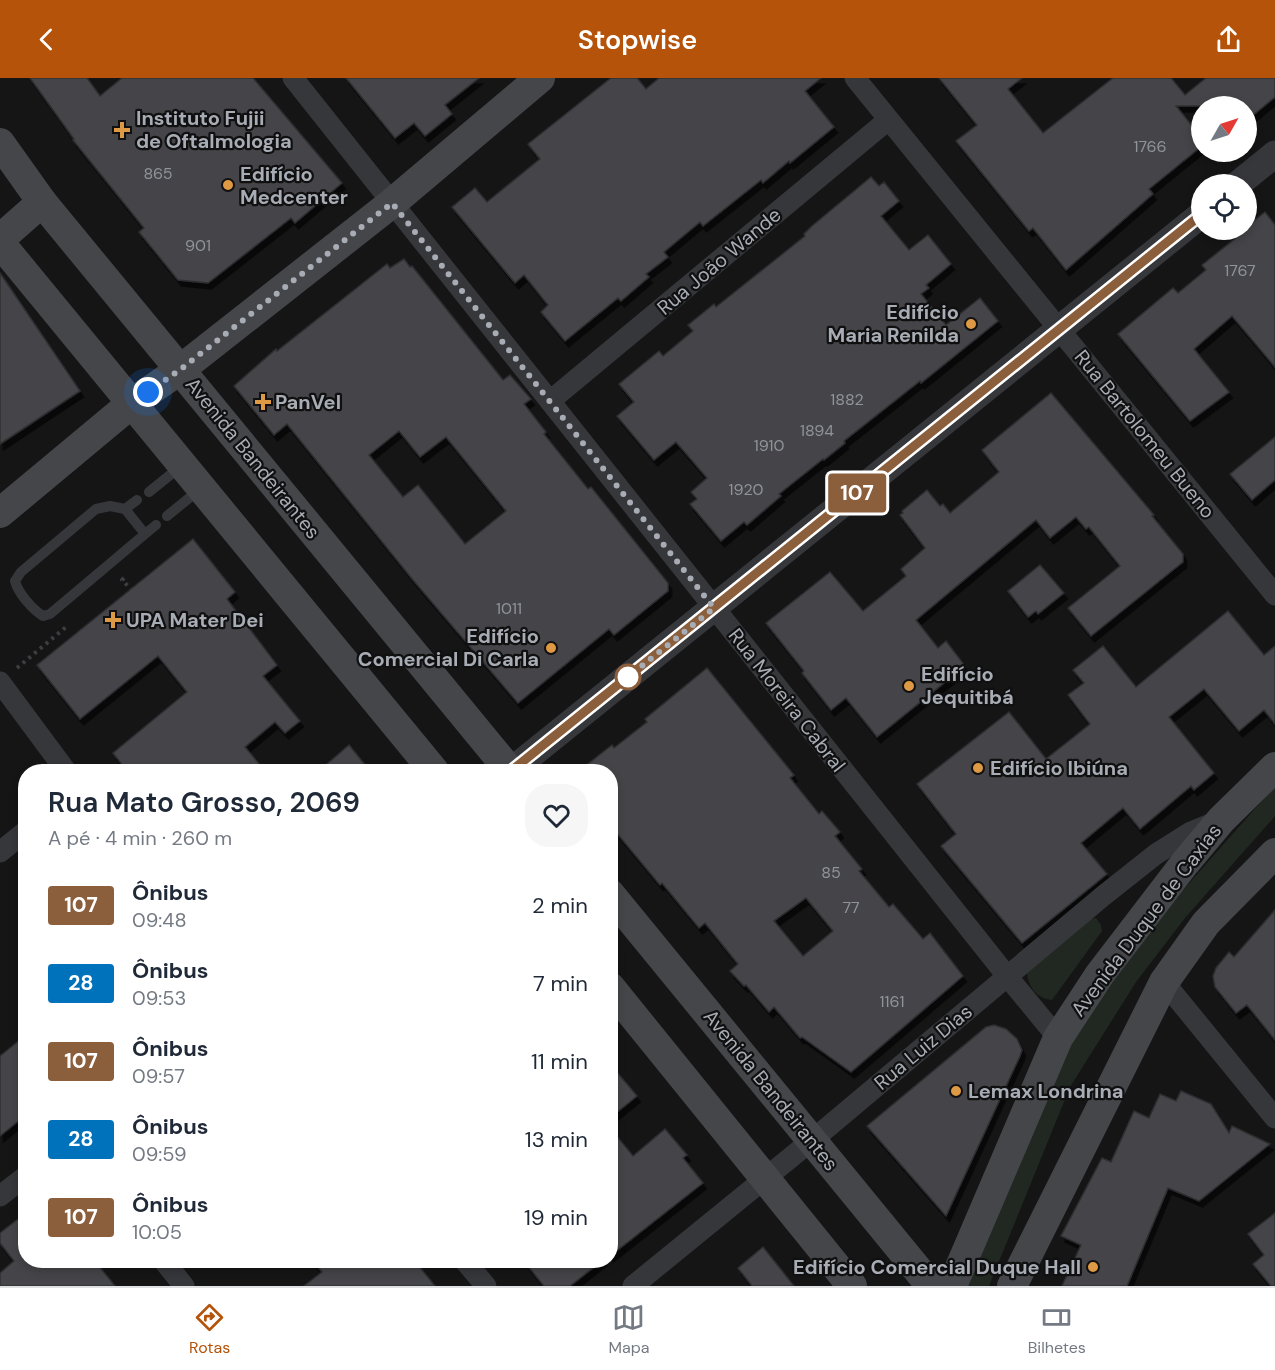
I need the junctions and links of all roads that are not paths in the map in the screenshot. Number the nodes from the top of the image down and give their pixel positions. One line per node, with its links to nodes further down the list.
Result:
1 (292, 78): 9 (street, Rua Moreira Cabral)
2 (540, 78): 9 (main road)
3 (855, 78): 4 (street, Rua Bartolomeu Bueno)
4 (888, 120): 12 (street, Rua Bartolomeu Bueno); 14 (street, Rua João Wande)
5 (0, 143): 8 (main road, Avenida Bandeirantes)
6 (1275, 154): 7 (street)
7 (1250, 174)
8 (42, 202): 11 (main road); 13 (main road, Avenida Bandeirantes)
9 (392, 203): 13 (main road); 14 (street, Rua Moreira Cabral)
10 (1191, 223): 12 (street)
11 (0, 241): 15 (main road)
12 (1060, 330): 24 (street, Rua Bartolomeu Bueno); 25 (street)
13 (181, 369): 15 (main road); 29 (main road, Avenida Bandeirantes)
14 (550, 401): 25 (street, Rua Moreira Cabral)
15 (132, 403): 16 (main road); 20 (main road)
16 (192, 476): 17 (lane); 21 (lane); 28 (main road)
17 (149, 492)
18 (137, 501): 19 (lane)
19 (125, 509): 23 (lane); 23 (lane)
20 (0, 513)
21 (167, 516)
22 (156, 525): 23 (lane)
23 (145, 534)
24 (1275, 595)
25 (714, 608): 30 (street); 37 (street, Rua Moreira Cabral)
26 (0, 682): 27 (street)
27 (61, 764)
28 (428, 764)
29 (505, 764)
30 (520, 764)
31 (1275, 767): 32 (main road, Avenida Duque de Caxias)
32 (1221, 820): 37 (street, Rua Luiz Dias); 40 (main road, Avenida Duque de Caxias)
33 (18, 837): 34 (street)
34 (0, 852)
35 (1275, 853): 38 (main road)
36 (618, 904): 42 (main road, Avenida Bandeirantes)
37 (1006, 976): 40 (street, Rua Moreira Cabral); 42 (street, Rua Luiz Dias)
38 (1164, 982): 41 (street); 54 (main road)
39 (618, 997): 43 (main road)
40 (1058, 1038): 53 (main road, Avenida Duque de Caxias)
41 (1275, 1118)
42 (812, 1140): 43 (street, Rua Luiz Dias); 52 (main road, Avenida Bandeirantes)
43 (766, 1178): 50 (street, Rua Luiz Dias); 51 (main road)
44 (18, 1182): 45 (street)
45 (0, 1196)
46 (169, 1268): 48 (street)
47 (471, 1268): 49 (street)
48 (184, 1286)
49 (486, 1286)
50 (633, 1286)
51 (852, 1286)
52 (931, 1286)
53 (952, 1286)
54 (1012, 1286)

